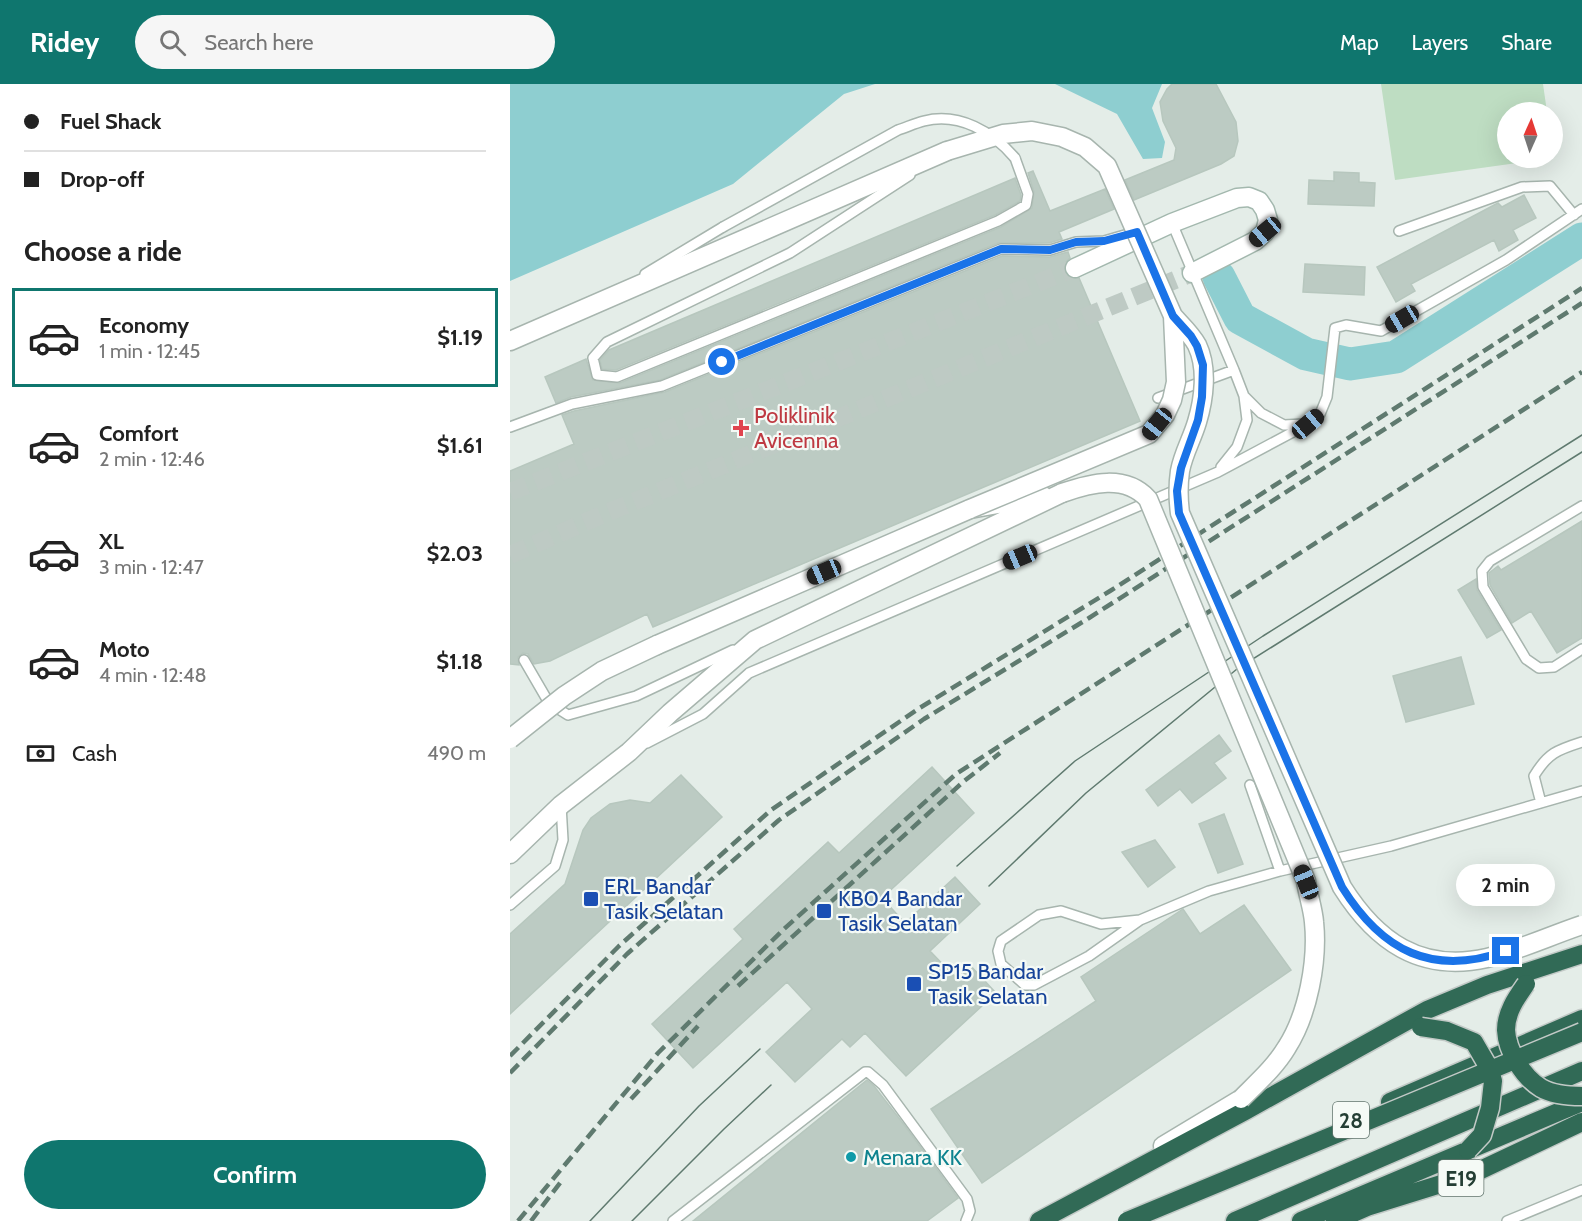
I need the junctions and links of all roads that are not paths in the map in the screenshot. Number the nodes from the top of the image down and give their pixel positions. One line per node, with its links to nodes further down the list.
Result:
1 (947, 151): 6 (street, bridge); 10 (street); 10 (lane, bridge)
2 (1582, 209): 3 (lane)
3 (1574, 215): 5 (lane); 16 (lane)
4 (1172, 223): 6 (street); 8 (lane); 8 (street)
5 (1400, 231)
6 (1137, 236): 7 (street); 9 (street); 11 (street, bridge); 17 (lane)
7 (1075, 268)
8 (1192, 273): 13 (lane)
9 (1156, 288)
10 (592, 307): 12 (street)
11 (1173, 316): 21 (street, bridge); 36 (street, bridge)
12 (510, 340)
13 (1234, 370): 14 (lane); 15 (lane)
14 (1244, 396): 16 (lane); 18 (lane)
15 (1158, 398)
16 (1308, 424): 18 (lane)
17 (510, 427)
18 (1218, 472): 27 (lane)
19 (1062, 494): 21 (street, bridge); 22 (street); 47 (street, bridge)
20 (1582, 506): 23 (lane)
21 (970, 509): 25 (street, bridge)
22 (755, 640): 24 (lane); 27 (street)
23 (1582, 649)
24 (524, 660)
25 (510, 739)
26 (1582, 742): 30 (lane)
27 (629, 752): 31 (street)
28 (1250, 785): 33 (lane)
29 (1582, 790): 30 (lane)
30 (1541, 803): 33 (lane)
31 (561, 806): 32 (street); 34 (lane)
32 (510, 854)
33 (1280, 871): 35 (lane)
34 (510, 905)
35 (1140, 920): 35 (lane)
36 (1582, 925)
37 (1575, 957): 39 (highway); 42 (highway, bridge)
38 (1582, 1019): 50 (highway, 28)
39 (1395, 1029): 45 (highway, bridge); 47 (highway)
40 (1582, 1032): 51 (highway, bridge)
41 (1582, 1071): 52 (highway, 28)
42 (1582, 1096)
43 (1582, 1102): 45 (highway)
44 (1582, 1122): 54 (highway, E19)
45 (1468, 1150): 53 (highway)
46 (1582, 1190): 55 (lane)
47 (1040, 1220)
48 (673, 1221): 49 (lane)
49 (966, 1221)
50 (1120, 1221)
51 (1127, 1221)
52 (1234, 1221)
53 (1301, 1221)
54 (1335, 1221)
55 (1507, 1221)

